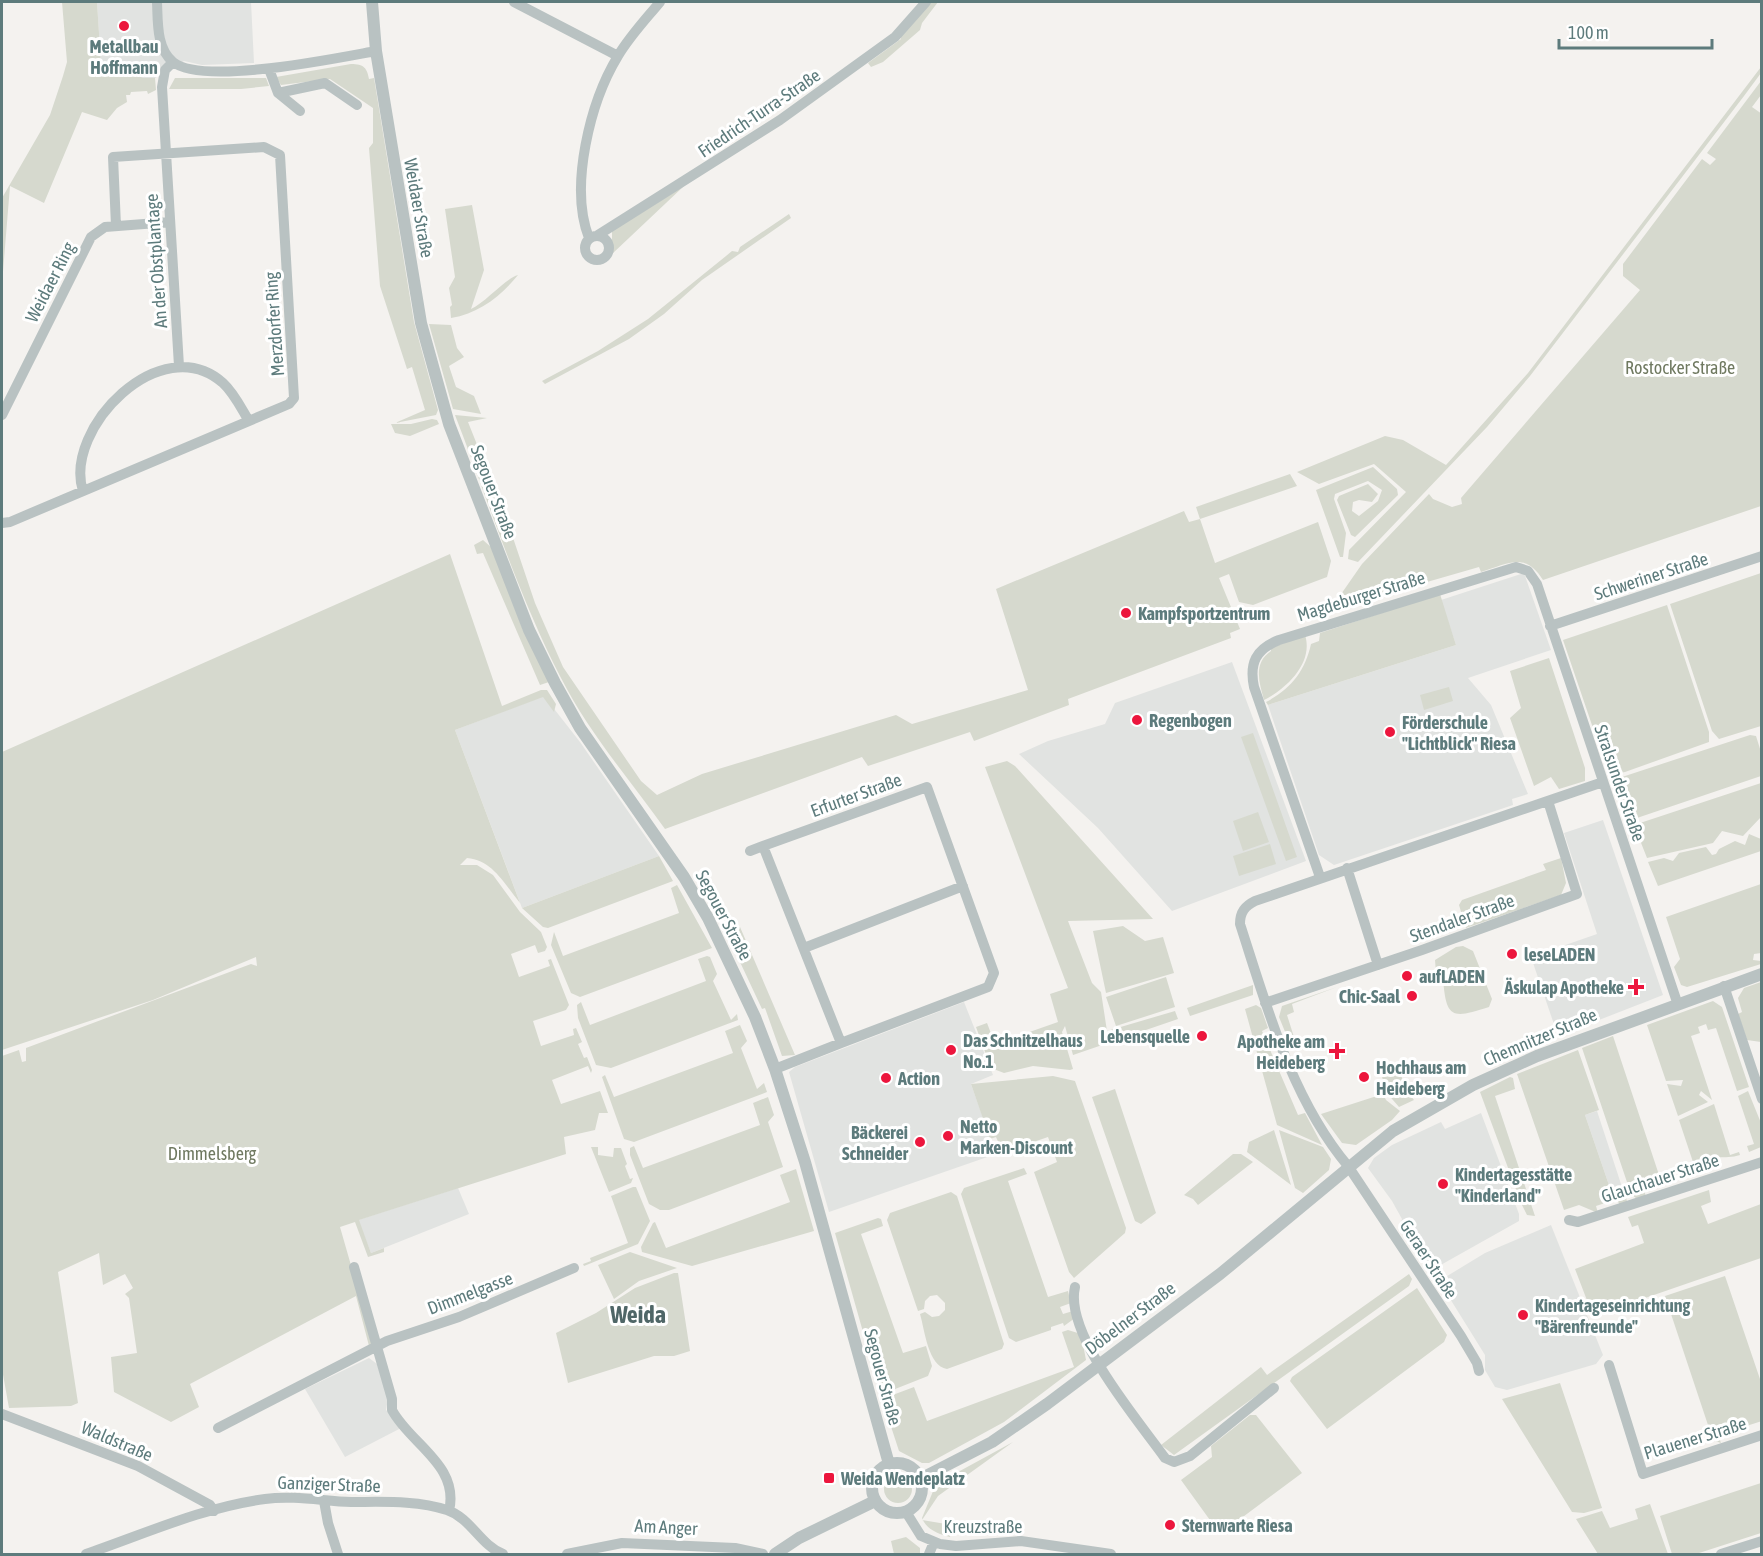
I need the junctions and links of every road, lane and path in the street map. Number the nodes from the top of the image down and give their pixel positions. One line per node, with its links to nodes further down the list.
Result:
1 (157, 2): 8 (street)
2 (372, 2): 6 (street, Weidaer Straße)
3 (514, 2): 7 (street)
4 (660, 2): 7 (street)
5 (926, 2): 7 (street, Friedrich-Turra-Straße)
6 (376, 51): 9 (street); 18 (street, Weidaer Straße)
7 (618, 56)
8 (172, 62): 9 (street); 13 (street, An der Obstplantage)
9 (269, 69): 10 (street)
10 (278, 93): 11 (street); 12 (street)
11 (357, 105)
12 (300, 111)
13 (166, 154): 14 (street, An der Obstplantage); 15 (street, An der Obstplantage); 19 (street, Merzdorfer Ring)
14 (170, 222): 15 (street, Weidaer Ring); 16 (street, An der Obstplantage)
15 (116, 226): 17 (street, Weidaer Ring)
16 (179, 366): 19 (street); 20 (street)
17 (2, 415)
18 (447, 418): 39 (street, Segouer Straße)
19 (249, 421): 20 (street, Merzdorfer Ring)
20 (83, 491): 21 (street, Merzdorfer Ring)
21 (2, 523)
22 (1761, 556): 24 (street, Schweriner Straße)
23 (1531, 574): 24 (street, Stralsunder Straße); 30 (street, Magdeburger Straße)
24 (1550, 626): 25 (street, Stralsunder Straße)
25 (1603, 782): 26 (street); 37 (street, Stralsunder Straße)
26 (1548, 801): 29 (street); 33 (street, Stendaler Straße)
27 (763, 846): 28 (street, Erfurter Straße); 31 (street, Erfurter Straße); 32 (street)
28 (750, 851)
29 (1347, 868): 30 (street); 33 (street)
30 (1320, 877): 36 (street)
31 (963, 886): 32 (street); 38 (street, Erfurter Straße)
32 (804, 948): 38 (street)
33 (1378, 965): 36 (street, Stendaler Straße)
34 (1761, 974): 35 (street, Chemnitzer Straße)
35 (1724, 986): 37 (street, Chemnitzer Straße); 40 (street)
36 (1264, 999): 42 (street)
37 (1677, 1002): 42 (street, Chemnitzer Straße)
38 (841, 1043): 39 (street, Erfurter Straße)
39 (776, 1069): 55 (street, Segouer Straße)
40 (1761, 1099)
41 (1761, 1162): 43 (street, Glauchauer Straße)
42 (1348, 1166): 48 (street, Döbelner Straße); 50 (street, Geraer Straße)
43 (1569, 1220)
44 (354, 1267): 47 (street)
45 (574, 1269): 47 (street, Dimmelgasse)
46 (1075, 1287): 48 (street)
47 (377, 1346): 53 (street, Dimmelgasse); 60 (street)
48 (1098, 1365): 51 (street); 56 (street, Döbelner Straße)
49 (1609, 1365): 54 (street, Plauener Straße)
50 (1479, 1371)
51 (1274, 1388)
52 (2, 1414): 59 (street, Waldstraße)
53 (218, 1428)
54 (1761, 1435)
55 (890, 1464): 56 (street); 58 (street)
56 (920, 1479): 61 (street)
57 (324, 1501): 59 (street, Ganziger Straße); 60 (street, Ganziger Straße); 65 (street)
58 (875, 1501): 61 (street); 69 (street)
59 (214, 1511): 64 (street, Ganziger Straße)
60 (449, 1511): 66 (street, Ganziger Straße)
61 (906, 1512): 63 (street, Kreuzstraße)
62 (1761, 1541): 72 (street)
63 (934, 1542): 70 (street); 71 (street, Kreuzstraße)
64 (86, 1554)
65 (338, 1554)
66 (502, 1554)
67 (567, 1554): 68 (street, Am Anger)
68 (763, 1554)
69 (775, 1554)
70 (928, 1554)
71 (1111, 1554)
72 (1721, 1554)

